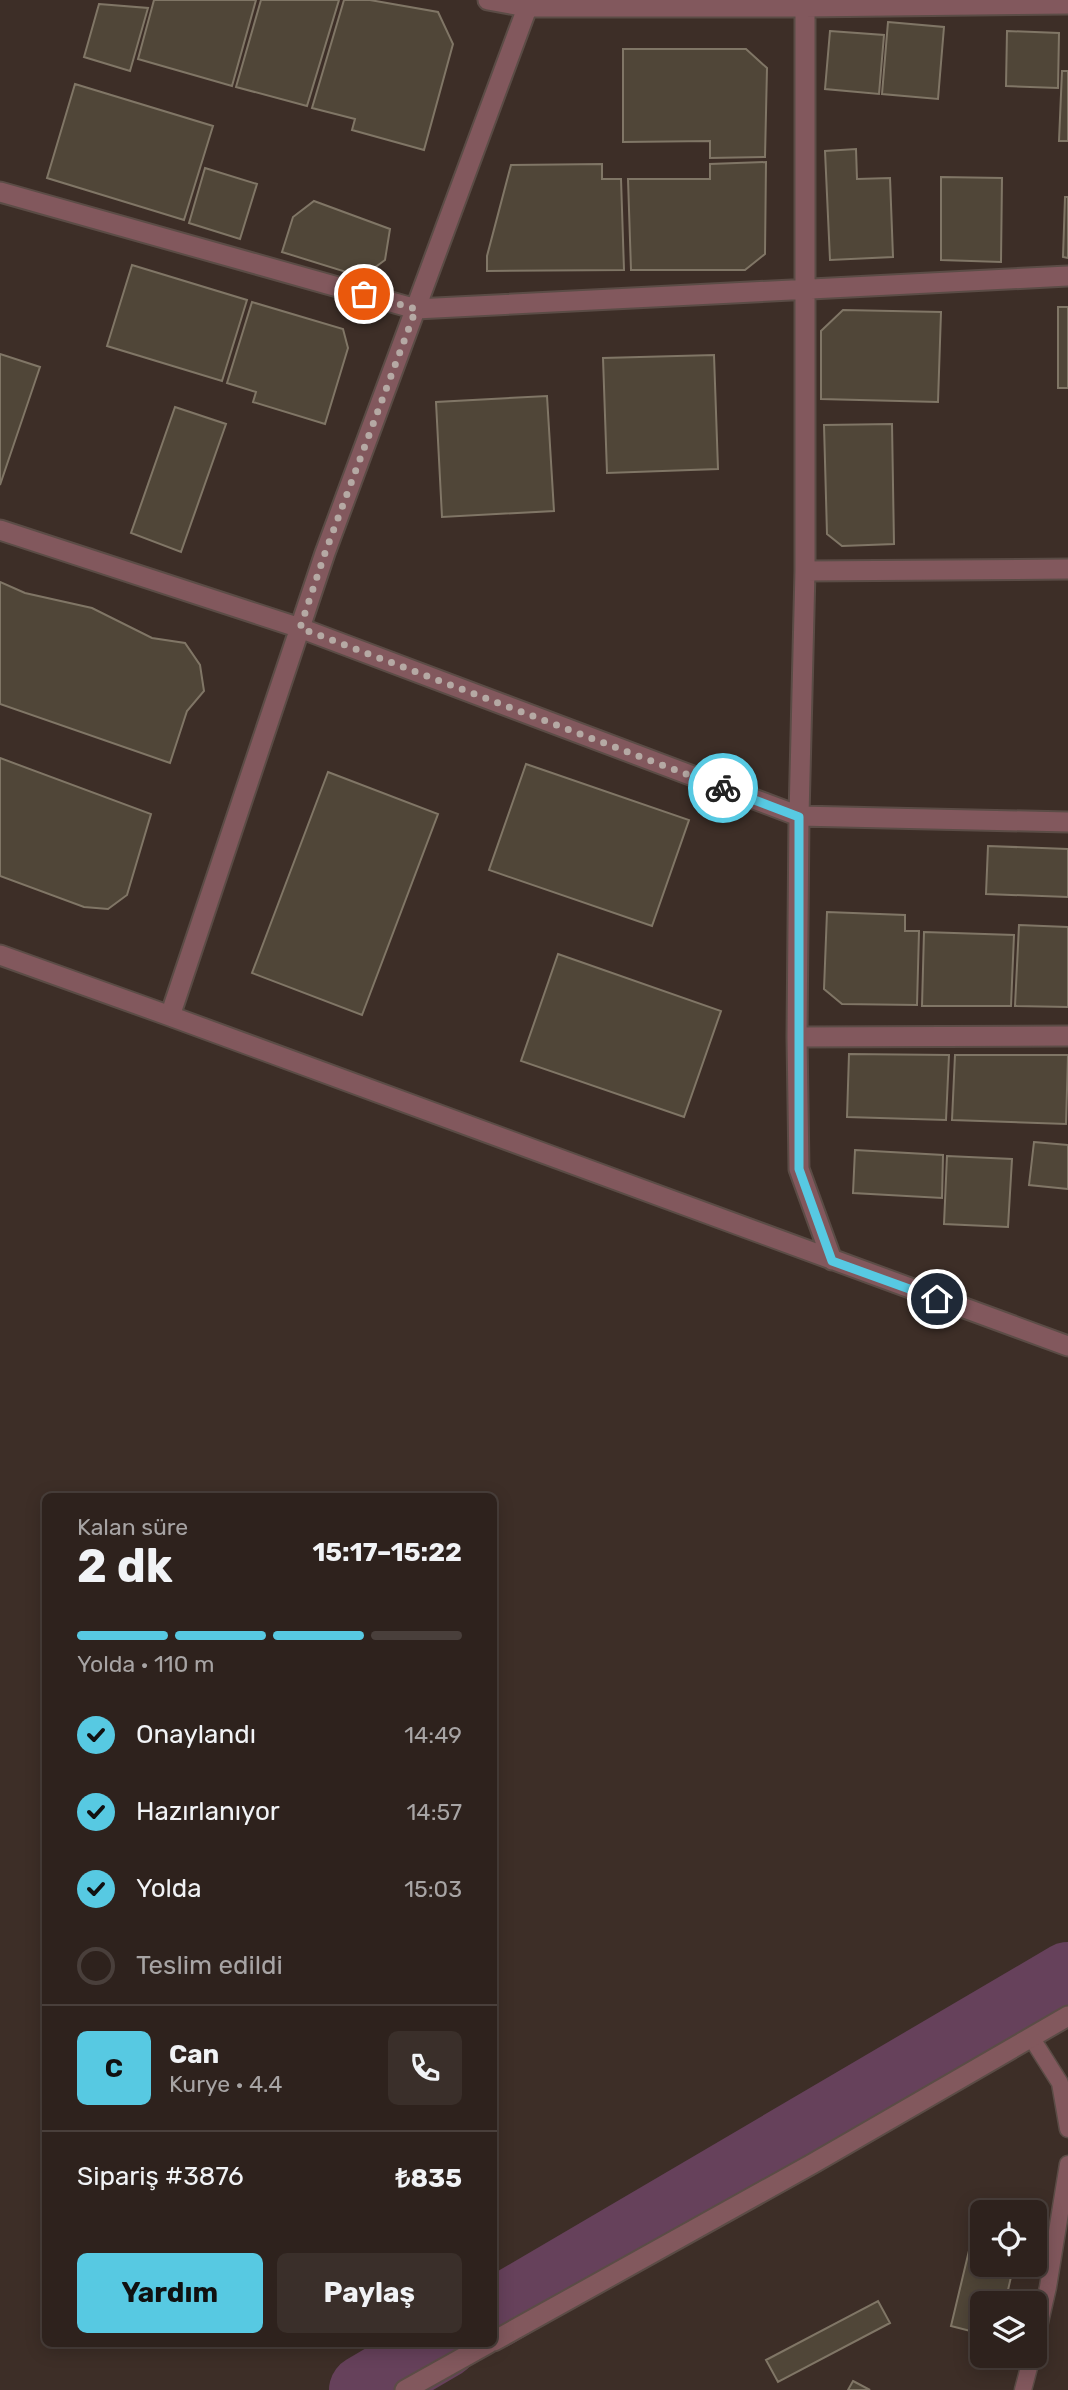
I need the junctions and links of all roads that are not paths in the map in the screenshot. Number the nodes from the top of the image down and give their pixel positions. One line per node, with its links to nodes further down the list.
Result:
1 (488, 0): 2 (street)
2 (528, 4): 4 (street); 8 (street)
3 (1068, 4): 4 (street)
4 (805, 7): 7 (street)
5 (0, 192): 8 (street)
6 (1068, 276): 7 (street)
7 (804, 290): 8 (street); 11 (street)
8 (416, 309): 12 (street)
9 (0, 530): 12 (street)
10 (1068, 569): 11 (street)
11 (804, 571): 13 (street)
12 (300, 628): 13 (street); 16 (street)
13 (799, 817): 14 (street); 18 (street)
14 (1068, 822)
15 (0, 955): 16 (street)
16 (170, 1016): 19 (street)
17 (1068, 1036): 18 (street)
18 (797, 1037): 19 (street)
19 (832, 1261): 20 (street)
20 (1068, 1346)
21 (1068, 2016): 22 (street)
22 (1031, 2037): 23 (lane); 26 (street)
23 (1068, 2129)
24 (1068, 2164): 25 (lane)
25 (1047, 2291)
26 (497, 2339)
27 (482, 2347): 29 (street)
28 (1029, 2368): 30 (lane)
29 (405, 2390)
30 (1023, 2390)

